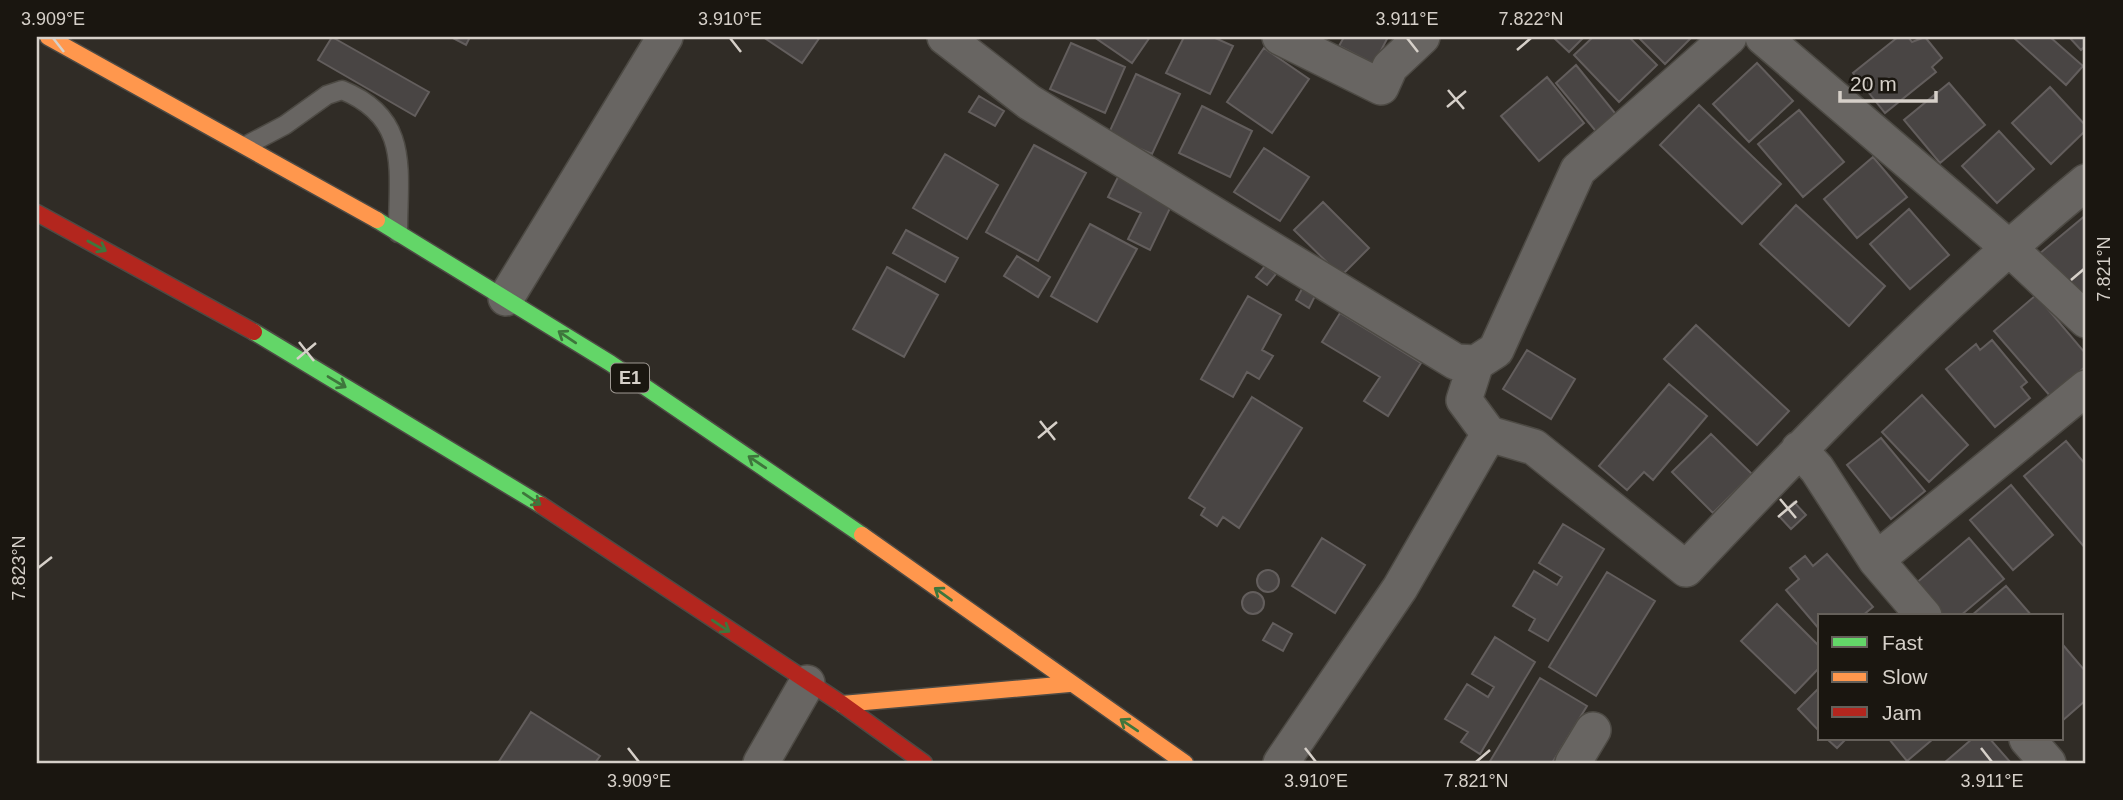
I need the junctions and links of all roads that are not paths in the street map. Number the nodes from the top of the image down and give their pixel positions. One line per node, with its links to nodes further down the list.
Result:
1 (48, 37): 8 (highway, E1)
2 (665, 37): 13 (street)
3 (946, 37): 15 (street)
4 (1280, 37): 5 (street)
5 (1422, 37)
6 (1729, 37): 15 (street)
7 (1763, 37): 12 (street)
8 (247, 145): 11 (highway, E1); 11 (lane)
9 (2086, 182): 12 (street)
10 (37, 213): 21 (highway, one-way to 21)
11 (398, 234): 13 (highway, E1)
12 (2008, 247): 14 (street); 18 (street)
13 (506, 298): 22 (highway, E1, one-way to 13)
14 (2086, 320)
15 (1476, 363): 17 (street)
16 (2086, 388): 19 (street)
17 (1489, 435): 18 (street); 29 (street)
18 (1799, 449): 19 (street)
19 (1876, 560): 20 (street)
20 (1922, 614)
21 (807, 683): 23 (highway); 26 (street)
22 (1069, 684): 23 (highway); 28 (highway, E1, one-way to 22)
23 (842, 704): 27 (highway)
24 (1593, 730): 30 (street)
25 (2028, 740): 31 (street)
26 (761, 763)
27 (924, 763)
28 (1185, 763)
29 (1281, 763)
30 (1573, 763)
31 (2048, 763)

